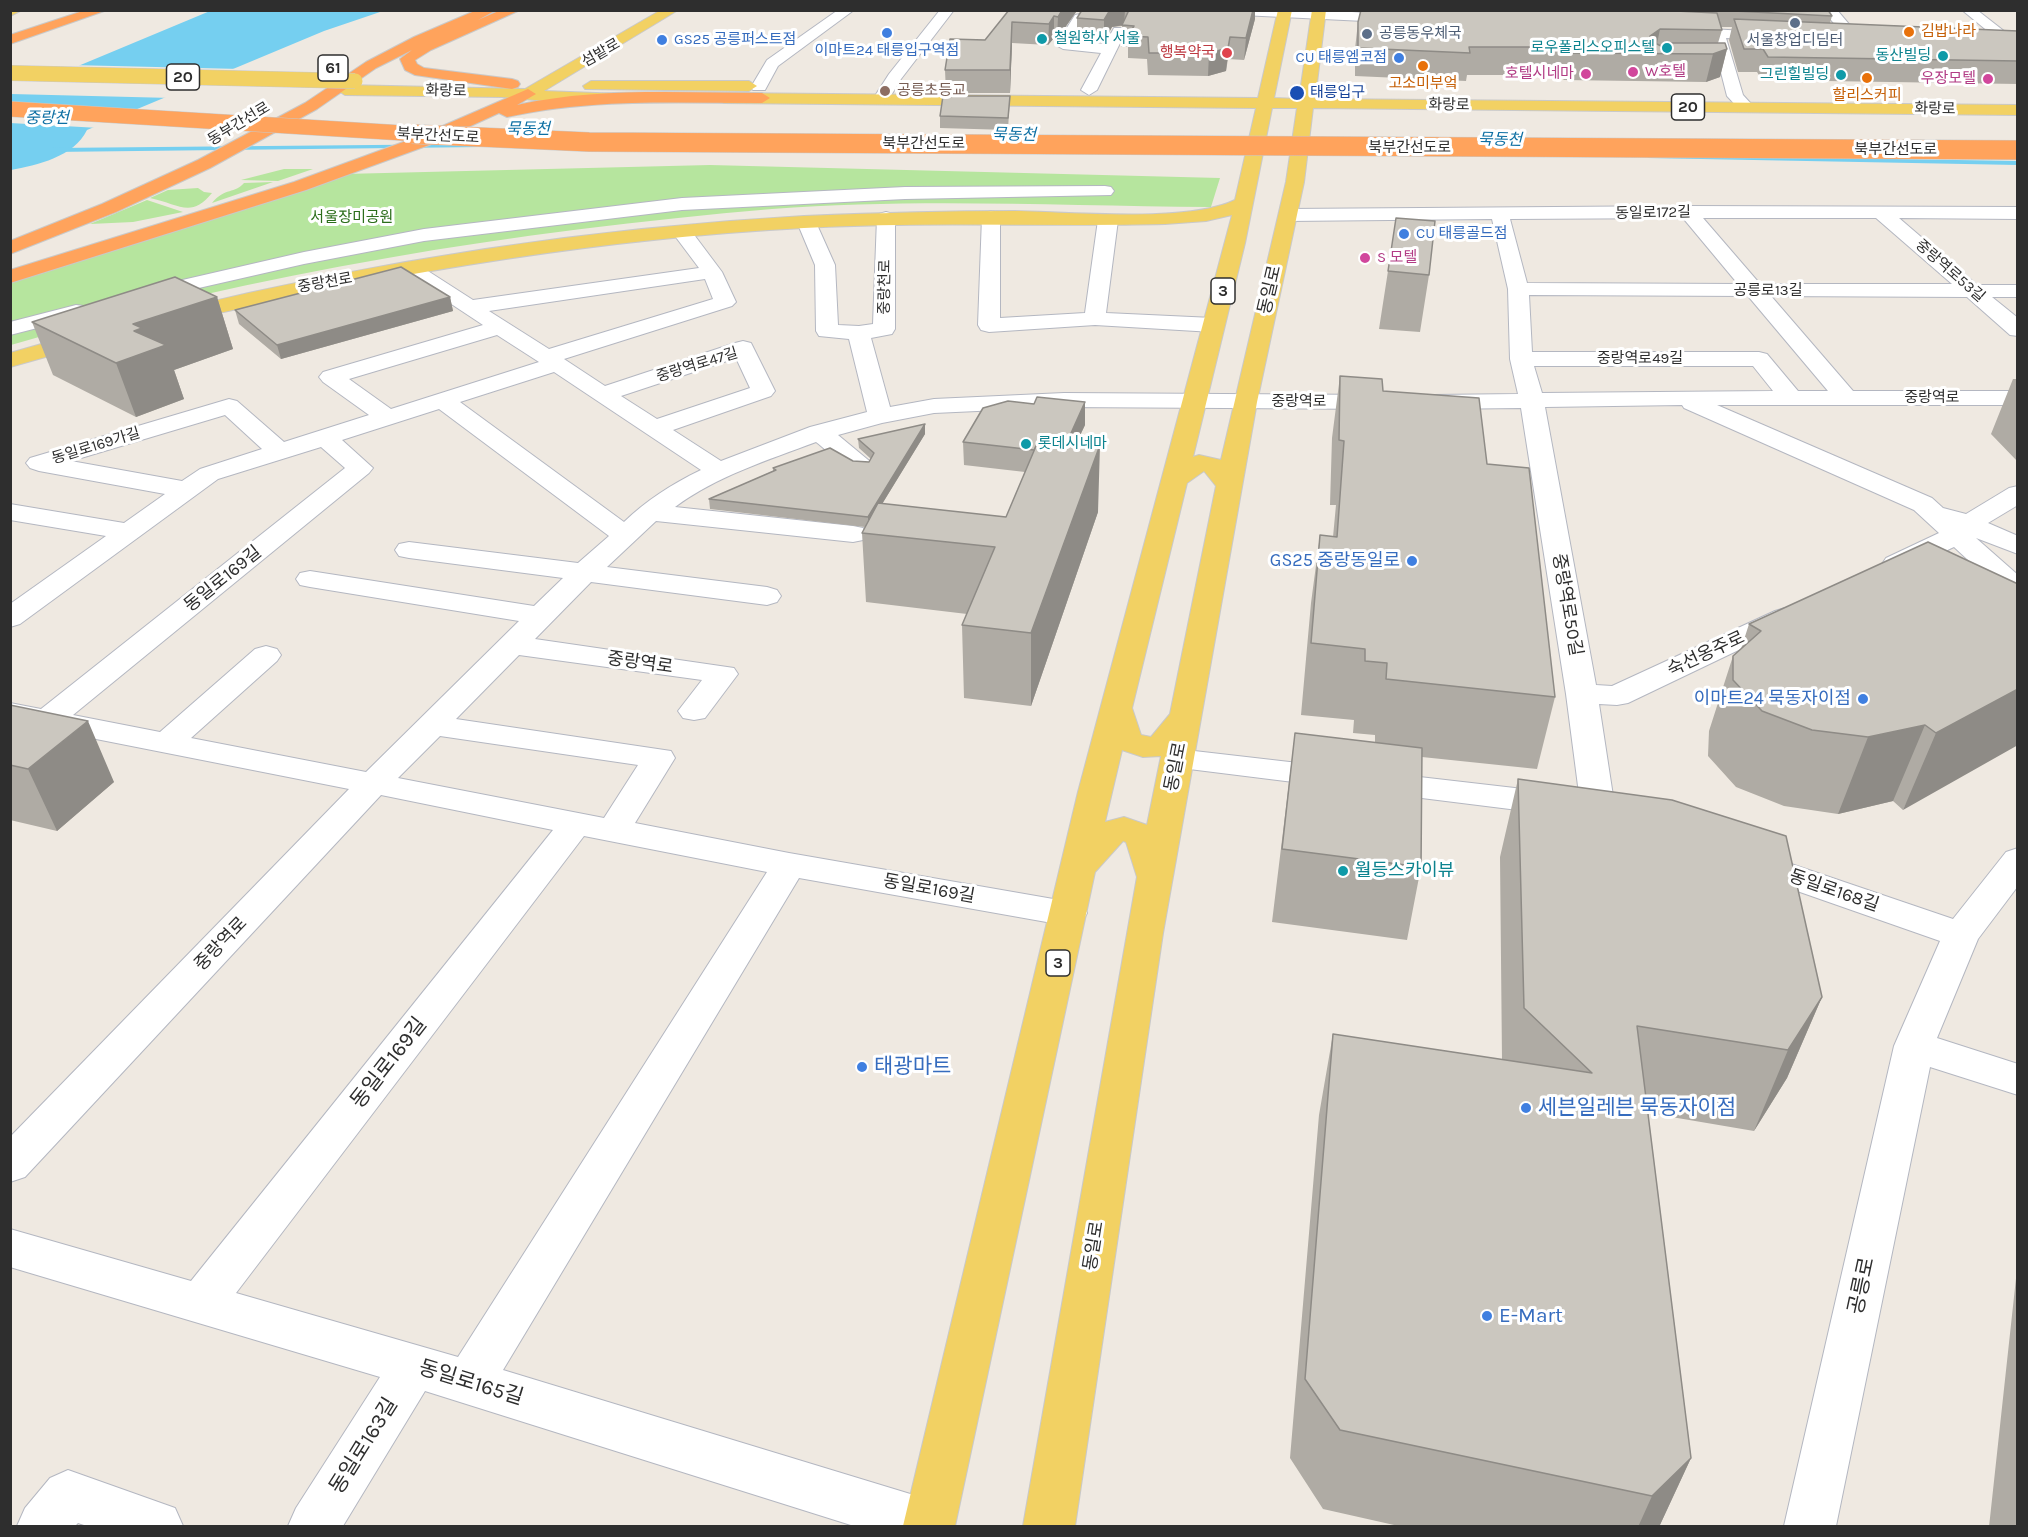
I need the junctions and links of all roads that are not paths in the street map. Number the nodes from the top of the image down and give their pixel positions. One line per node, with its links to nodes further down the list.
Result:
1 (72, 10): 19 (highway)
2 (100, 10): 24 (highway)
3 (463, 10): 28 (highway, 61)
4 (490, 10): 66 (highway)
5 (514, 10): 32 (highway)
6 (672, 10): 34 (main road, 섬밭로)
7 (848, 10): 37 (street)
8 (948, 10): 39 (street)
9 (1221, 10): 13 (street)
10 (1829, 10): 23 (street)
11 (1968, 10): 26 (street)
12 (10, 12): 15 (main road)
13 (1285, 12): 14 (street); 41 (main road, 3)
14 (1318, 13): 17 (street); 42 (main road, 동일로)
15 (21, 15): 18 (highway)
16 (1127, 15): 27 (street); 27 (street)
17 (1420, 20)
18 (10, 24)
19 (10, 30)
20 (1659, 30): 21 (street)
21 (1718, 33): 22 (street); 43 (street)
22 (1786, 36)
23 (1831, 38)
24 (10, 40)
25 (1990, 46): 26 (street)
26 (2016, 48)
27 (1110, 49): 35 (street)
28 (367, 50)
29 (341, 63): 36 (highway, 동부간선로 / 61)
30 (10, 73): 33 (main road, 화랑로 / 20, bridge)
31 (10, 84): 33 (main road, 화랑로 / 20)
32 (512, 84): 33 (main road, 화랑로 / 20); 34 (main road, 화랑로 / 20)
33 (350, 85): 38 (main road, 화랑로 / 20)
34 (546, 85): 37 (main road, 화랑로 / 20); 38 (main road, 섬밭로)
35 (1089, 90): 39 (main road, 화랑로 / 20); 41 (main road, 화랑로 / 20)
36 (292, 92)
37 (760, 92): 38 (main road, 화랑로 / 20); 39 (main road, 화랑로 / 20); 48 (highway)
38 (528, 94): 48 (highway)
39 (884, 94): 41 (main road, 화랑로 / 20)
40 (2018, 97): 43 (main road, 화랑로 / 20)
41 (1266, 98): 42 (main road, 화랑로 / 20); 52 (main road, 3)
42 (1307, 98): 43 (main road, 화랑로 / 20); 56 (main road, 동일로)
43 (1741, 101): 45 (main road, 화랑로 / 20)
44 (10, 109): 49 (highway, 북부간선도로, bridge)
45 (2018, 110)
46 (261, 111): 63 (highway, 동부간선로)
47 (10, 120): 50 (highway, 북부간선도로)
48 (468, 123): 69 (highway, bridge)
49 (2018, 150)
50 (2018, 160)
51 (1105, 191): 74 (street)
52 (1244, 203): 60 (main road); 65 (main road, 3)
53 (1688, 212): 54 (street, 동일로172길); 57 (street, 동일로172길); 71 (street)
54 (1881, 213): 55 (street, 동일로172길); 72 (street, 중랑역로53길)
55 (2018, 213)
56 (1288, 215): 57 (street, 동일로172길); 96 (main road, 동일로)
57 (1500, 215): 70 (street)
58 (990, 217): 59 (main road, 중랑천로); 61 (main road, 중랑천로); 77 (street)
59 (886, 218): 62 (main road, 중랑천로); 84 (street, 중랑천로)
60 (1142, 219): 61 (main road, 중랑천로); 65 (main road)
61 (1108, 220): 77 (street)
62 (807, 222): 64 (main road, 중랑천로); 84 (street, 중랑천로)
63 (10, 230)
64 (682, 232): 67 (main road, 중랑천로); 68 (street)
65 (1238, 233): 79 (main road, 3)
66 (10, 248)
67 (410, 268): 76 (street); 78 (main road, 중랑천로)
68 (712, 272): 76 (street); 87 (street)
69 (10, 277)
70 (1518, 289): 71 (street, 공릉로13길); 85 (street)
71 (1756, 291): 72 (street, 공릉로13길); 91 (street)
72 (1974, 291): 73 (street, 공릉로13길); 82 (street, 중랑역로53길)
73 (2018, 291)
74 (131, 297)
75 (96, 305): 81 (street)
76 (470, 307): 80 (street)
77 (1095, 319): 79 (street)
78 (155, 321)
79 (1214, 325): 94 (main road, 3)
80 (501, 327): 87 (street); 98 (street)
81 (10, 329)
82 (2018, 330)
83 (111, 332): 86 (main road)
84 (859, 333): 97 (street)
85 (1521, 359): 90 (street, 중랑역로49길); 95 (street)
86 (10, 360)
87 (552, 361): 88 (street); 93 (street)
88 (603, 394): 99 (street); 99 (street, 중랑역로47길)
89 (1679, 398): 90 (street, 중랑역로); 95 (street, 중랑역로); 111 (street)
90 (1791, 398): 91 (street, 중랑역로)
91 (1846, 398): 92 (street, 중랑역로)
92 (2018, 398)
93 (442, 400): 98 (street); 114 (street)
94 (1194, 401): 96 (street, 중랑역로); 97 (street, 중랑역로); 105 (main road, 3)
95 (1532, 401): 96 (street, 중랑역로); 127 (street, 중랑역로50길)
96 (1245, 402): 106 (main road, 동일로)
97 (880, 416): 100 (street, 중랑역로)
98 (387, 417): 101 (street)
99 (655, 428): 104 (street)
100 (819, 432): 103 (street); 104 (street, 중랑역로)
101 (324, 437): 102 (street); 132 (street, 동일로169길)
102 (280, 452): 107 (street); 107 (street, 동일로169가길)
103 (860, 464)
104 (719, 471): 110 (street, 중랑역로)
105 (1174, 480): 106 (main road); 128 (main road, 3)
106 (1229, 486): 131 (main road, 동일로)
107 (186, 490): 112 (street)
108 (2018, 494): 111 (street)
109 (10, 512): 112 (street)
110 (650, 512): 113 (street); 114 (street, 중랑역로)
111 (1962, 530): 115 (street); 118 (street); 120 (street)
112 (129, 532): 124 (street)
113 (853, 534)
114 (625, 535): 117 (street, 중랑역로)
115 (2018, 546)
116 (409, 550): 117 (street)
117 (583, 574): 121 (street); 123 (street, 중랑역로)
118 (1872, 576)
119 (310, 579): 123 (street)
120 (2018, 591)
121 (767, 596)
122 (1808, 606): 127 (street, 숙선옹주로)
123 (542, 616): 125 (street, 중랑역로)
124 (10, 618)
125 (513, 645): 129 (street, 중랑역로); 133 (street, 중랑역로)
126 (266, 655): 134 (street)
127 (1582, 694): 137 (street, 중랑역로50길)
128 (1116, 706): 131 (main road); 143 (main road, 3)
129 (694, 711)
130 (10, 712): 132 (street, 동일로169길)
131 (1186, 715): 135 (main road, 동일로)
132 (48, 719): 134 (street, 동일로169길)
133 (432, 725): 136 (street, 중랑역로); 139 (street)
134 (166, 743): 136 (street, 동일로169길)
135 (1177, 759): 137 (street); 144 (main road, 동일로)
136 (373, 784): 139 (street, 동일로169길); 149 (street, 중랑역로)
137 (1598, 809): 138 (street)
138 (1631, 821)
139 (596, 826): 142 (street, 동일로169길); 151 (street, 동일로169길)
140 (1719, 851): 146 (street, 동일로168길)
141 (2018, 860): 146 (street, 공릉로)
142 (789, 865): 145 (street, 동일로169길); 153 (street)
143 (1079, 867): 144 (main road); 145 (main road, 3)
144 (1154, 879): 158 (main road, 동일로)
145 (1069, 913): 155 (main road, 3)
146 (1961, 935): 147 (street, 공릉로)
147 (1914, 1046): 148 (street); 159 (street, 공릉로)
148 (2018, 1080)
149 (10, 1165)
150 (10, 1248): 151 (street, 동일로165길)
151 (200, 1304): 152 (street, 동일로165길)
152 (414, 1366): 153 (street, 동일로165길); 157 (street, 동일로163길)
153 (469, 1382): 155 (street, 동일로165길)
154 (56, 1511): 156 (street)
155 (929, 1526)
156 (157, 1527)
157 (314, 1527)
158 (1049, 1527)
159 (1810, 1527)

